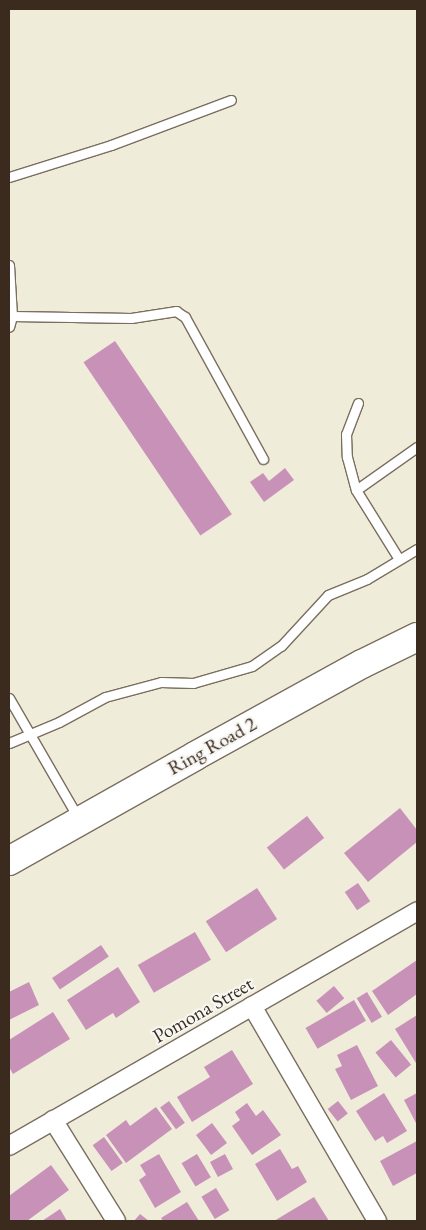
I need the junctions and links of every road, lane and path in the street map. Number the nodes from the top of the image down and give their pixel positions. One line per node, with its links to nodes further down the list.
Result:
1 (231, 100): 2 (lane)
2 (9, 177)
3 (9, 265): 4 (lane)
4 (12, 316): 5 (lane); 8 (lane)
5 (9, 326)
6 (358, 403): 9 (lane)
7 (417, 447): 9 (lane)
8 (263, 459)
9 (356, 490): 11 (lane)
10 (417, 549): 11 (lane)
11 (399, 559): 14 (lane)
12 (417, 637): 16 (main road, Ring Road 2)
13 (9, 698): 14 (lane)
14 (29, 733): 15 (lane); 16 (lane)
15 (9, 743)
16 (79, 820): 17 (main road, Ring Road 2)
17 (9, 861)
18 (417, 910): 19 (street, Pomona Street)
19 (252, 1006): 20 (street, Pomona Street); 23 (street)
20 (53, 1120): 21 (street, Pomona Street); 22 (street)
21 (9, 1146)
22 (116, 1221)
23 (377, 1221)

